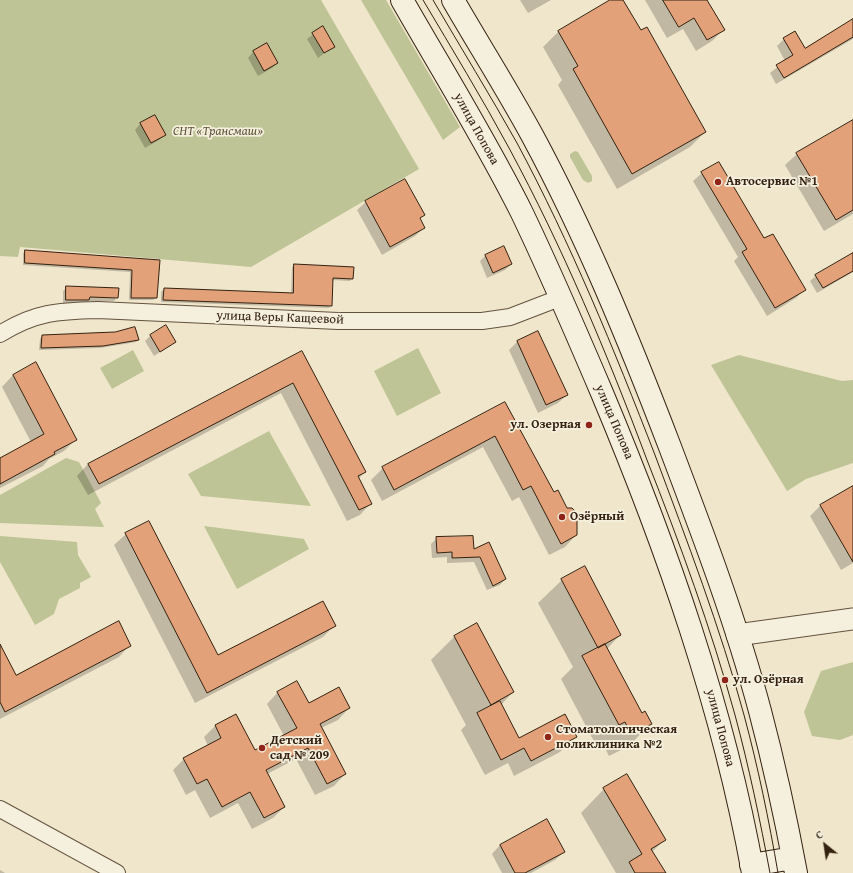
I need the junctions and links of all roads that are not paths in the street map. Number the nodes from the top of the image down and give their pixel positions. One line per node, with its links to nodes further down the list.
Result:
1 (402, 0): 3 (main road, улица Попова)
2 (453, 0): 6 (main road)
3 (562, 298): 4 (street, улица Веры Кащеевой); 9 (main road, улица Попова)
4 (0, 334)
5 (853, 619): 6 (street)
6 (737, 635): 8 (main road)
7 (0, 809): 10 (street)
8 (794, 866): 9 (main road)
9 (752, 869)
10 (117, 873)

